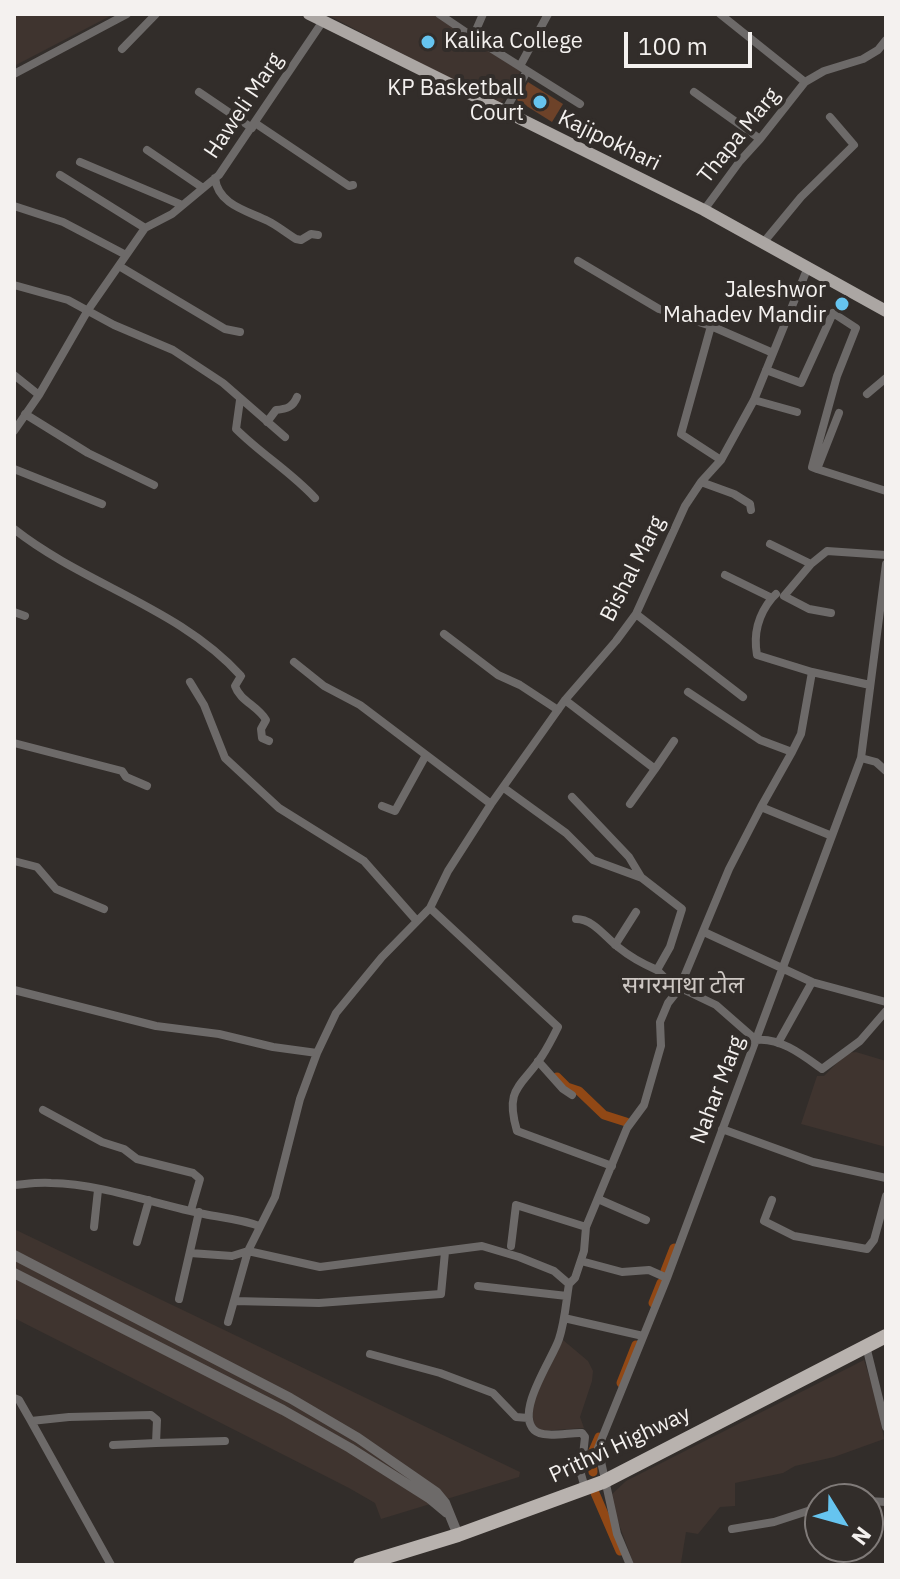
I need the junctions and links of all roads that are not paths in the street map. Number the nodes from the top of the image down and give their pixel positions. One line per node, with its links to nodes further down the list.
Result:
1 (127, 14): 13 (street)
2 (156, 14): 11 (street)
3 (309, 14): 8 (main road, Kajipokhari)
4 (439, 14): 9 (street)
5 (483, 14): 9 (street)
6 (548, 14): 12 (street)
7 (720, 14): 14 (street)
8 (323, 21): 18 (main road, Kajipokhari); 20 (street, Haweli Marg)
9 (473, 37): 12 (street)
10 (886, 40): 14 (street, Thapa Marg)
11 (122, 49)
12 (523, 68): 17 (street); 18 (street)
13 (14, 74)
14 (805, 82): 21 (street, Thapa Marg)
15 (199, 92): 20 (street)
16 (694, 92): 21 (street)
17 (580, 104)
18 (505, 111): 30 (main road, Kajipokhari)
19 (830, 117): 33 (street)
20 (253, 126): 25 (street, Haweli Marg); 26 (street)
21 (760, 139): 30 (street, Thapa Marg)
22 (147, 150): 27 (street)
23 (80, 162): 28 (street)
24 (60, 175): 31 (street)
25 (215, 178): 27 (street, Haweli Marg); 32 (street)
26 (353, 185)
27 (203, 188): 28 (street, Haweli Marg)
28 (182, 205): 31 (street, Haweli Marg)
29 (14, 206): 34 (street)
30 (704, 210): 33 (main road, Kajipokhari)
31 (145, 228): 34 (street)
32 (318, 235)
33 (763, 243): 37 (main road, Kajipokhari)
34 (126, 255): 36 (street)
35 (578, 261): 41 (street)
36 (119, 266): 39 (street); 42 (street)
37 (808, 267): 40 (main road, Kajipokhari); 43 (street, Bishal Marg)
38 (14, 285): 39 (street)
39 (88, 310): 48 (street); 50 (street)
40 (886, 311)
41 (711, 326): 43 (street); 58 (street)
42 (240, 332)
43 (773, 353): 44 (street, Bishal Marg)
44 (766, 370): 51 (street, Bishal Marg); 60 (street)
45 (14, 375): 48 (street)
46 (886, 378): 47 (street)
47 (867, 394)
48 (39, 395): 54 (street)
49 (297, 397): 55 (street)
50 (240, 400): 55 (street); 64 (street)
51 (754, 400): 52 (street); 58 (street, Bishal Marg)
52 (797, 412)
53 (839, 413): 60 (street)
54 (25, 414): 56 (street); 62 (street)
55 (267, 422): 57 (street)
56 (14, 431)
57 (285, 437)
58 (721, 460): 61 (street, Bishal Marg)
59 (14, 469): 65 (street)
60 (817, 469): 63 (street)
61 (701, 482): 66 (street); 77 (street, Bishal Marg)
62 (154, 485)
63 (886, 491)
64 (315, 498)
65 (102, 504)
66 (751, 510)
67 (14, 529): 88 (street)
68 (770, 544): 70 (street)
69 (886, 555): 70 (street)
70 (811, 564): 73 (street)
71 (886, 564): 83 (street, Nahar Marg)
72 (725, 575): 74 (street)
73 (784, 596): 74 (street); 76 (street)
74 (772, 598): 81 (street)
75 (14, 612): 78 (street)
76 (831, 613)
77 (636, 614): 85 (street); 86 (street, Bishal Marg)
78 (25, 616)
79 (444, 634): 87 (street)
80 (294, 662): 92 (street)
81 (812, 672): 83 (street); 91 (street)
82 (190, 682): 110 (street)
83 (870, 685): 93 (street, Nahar Marg)
84 (688, 692): 91 (street)
85 (743, 697)
86 (565, 700): 87 (street, Bishal Marg); 94 (street)
87 (558, 710): 97 (street, Bishal Marg)
88 (269, 741)
89 (674, 741): 94 (street)
90 (14, 743): 96 (street)
91 (792, 752): 102 (street)
92 (426, 755): 99 (street); 101 (street)
93 (861, 758): 95 (street); 103 (street, Nahar Marg)
94 (655, 769): 100 (street)
95 (886, 771)
96 (147, 786)
97 (504, 788): 99 (street, Bishal Marg); 105 (street)
98 (572, 797): 105 (street)
99 (491, 804): 106 (street, Bishal Marg)
100 (630, 804)
101 (382, 806)
102 (761, 807): 103 (street); 111 (street)
103 (832, 836): 113 (street, Nahar Marg)
104 (14, 861): 107 (street)
105 (642, 878): 114 (street)
106 (430, 908): 110 (street); 123 (street)
107 (104, 909)
108 (636, 912): 112 (street)
109 (576, 919): 112 (street)
110 (416, 920): 122 (street)
111 (704, 932): 113 (street); 116 (street)
112 (615, 945): 114 (street)
113 (781, 966): 115 (street); 120 (street, Nahar Marg)
114 (657, 970): 116 (street)
115 (812, 982): 118 (street); 121 (street)
116 (679, 989): 120 (street); 127 (street)
117 (14, 990): 122 (street)
118 (886, 1002)
119 (886, 1011): 121 (street)
120 (754, 1039): 121 (street); 126 (street, Nahar Marg)
121 (778, 1043)
122 (317, 1053): 137 (street)
123 (538, 1061): 124 (street); 127 (street)
124 (572, 1095)
125 (43, 1110): 135 (street)
126 (722, 1129): 128 (street); 148 (street, Nahar Marg)
127 (612, 1166): 132 (street)
128 (886, 1178)
129 (14, 1185): 130 (street)
130 (98, 1190): 133 (street); 138 (street)
131 (886, 1196): 134 (street)
132 (598, 1199): 136 (street); 139 (street)
133 (149, 1200): 135 (street); 140 (street)
134 (772, 1200)
135 (195, 1211): 137 (street); 144 (street)
136 (646, 1220)
137 (259, 1226): 142 (street)
138 (94, 1227)
139 (586, 1227): 141 (street); 146 (street)
140 (137, 1242)
141 (511, 1246)
142 (248, 1251): 143 (street); 144 (street); 153 (street)
143 (445, 1252): 149 (street); 153 (street)
144 (190, 1253): 152 (street)
145 (14, 1255): 172 (street)
146 (581, 1261): 148 (street); 149 (street)
147 (14, 1273): 172 (street)
148 (667, 1278): 156 (street, Nahar Marg)
149 (569, 1284): 151 (street)
150 (478, 1286): 151 (street)
151 (567, 1296): 154 (street)
152 (179, 1299)
153 (234, 1301): 155 (street)
154 (564, 1318): 156 (street); 161 (street)
155 (228, 1322)
156 (643, 1336): 167 (street, Nahar Marg)
157 (886, 1336): 158 (highway, Prithvi Highway)
158 (866, 1346): 163 (street); 169 (highway, Prithvi Highway)
159 (370, 1354): 161 (street)
160 (14, 1398): 162 (street)
161 (528, 1418): 168 (street)
162 (31, 1421): 165 (street); 175 (street)
163 (886, 1427)
164 (225, 1441): 165 (street)
165 (156, 1443): 166 (street)
166 (113, 1445)
167 (598, 1448): 168 (street); 169 (street)
168 (582, 1458): 170 (street)
169 (603, 1482): 170 (highway, Prithvi Highway); 177 (street)
170 (585, 1488): 174 (highway, Prithvi Highway)
171 (804, 1512): 173 (street)
172 (451, 1517): 174 (street)
173 (732, 1529)
174 (458, 1535): 176 (highway, Prithvi Highway)
175 (111, 1565)
176 (360, 1565)
177 (630, 1565)

